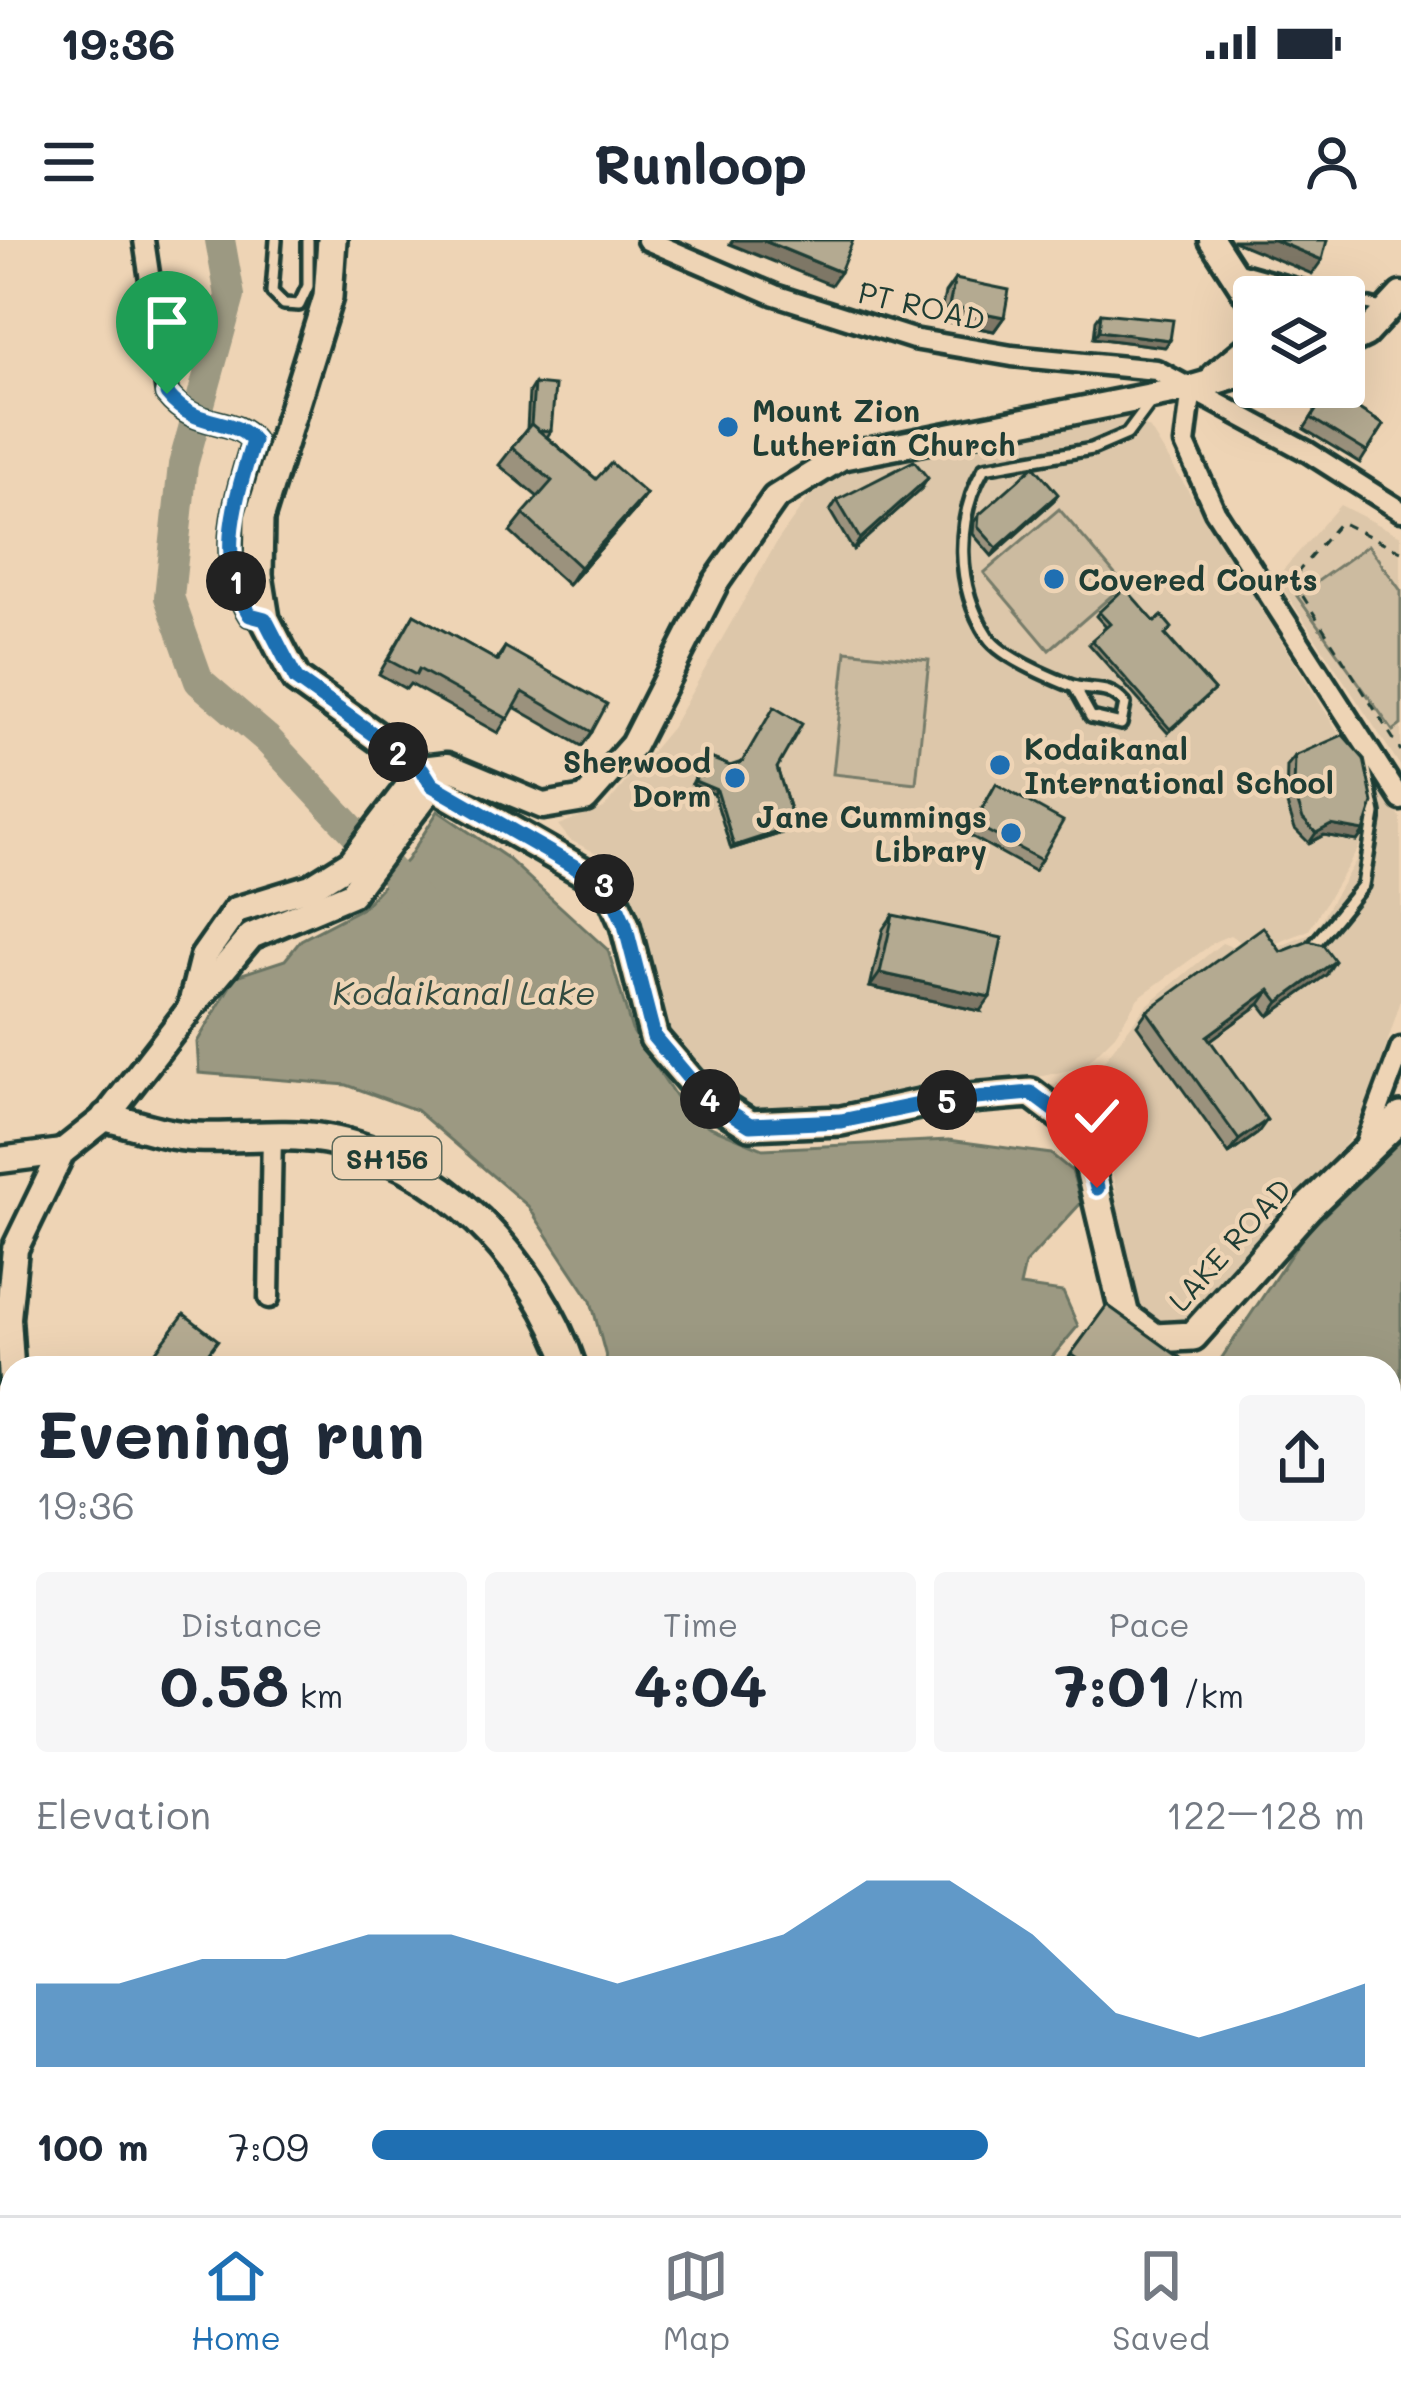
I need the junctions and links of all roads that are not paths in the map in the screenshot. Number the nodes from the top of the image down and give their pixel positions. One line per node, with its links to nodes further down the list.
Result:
1 (144, 240): 20 (street)
2 (276, 240): 3 (lane)
3 (308, 240)
4 (332, 240): 20 (main road)
5 (647, 240): 13 (street, PT ROAD)
6 (1212, 240): 7 (main road)
7 (1230, 266): 8 (main road); 9 (lane)
8 (1236, 276)
9 (1266, 276)
10 (1365, 300): 11 (lane)
11 (1395, 303): 12 (main road)
12 (1365, 327)
13 (1102, 363): 16 (street, PT ROAD); 18 (street)
14 (1233, 364): 16 (main road)
15 (1233, 376): 16 (main road)
16 (1192, 388): 17 (main road); 19 (street, PT ROAD); 22 (street)
17 (1156, 393): 18 (main road); 21 (lane)
18 (1126, 398): 23 (main road)
19 (1401, 512)
20 (265, 619): 23 (main road, LAKE ROAD)
21 (1075, 688): 21 (lane)
22 (1355, 729): 24 (street); 25 (lane)
23 (434, 774): 27 (main road); 30 (main road, LAKE ROAD)
24 (1401, 800)
25 (1308, 952)
26 (1401, 1048): 30 (street)
27 (106, 1117): 29 (main road, SH156); 31 (main road)
28 (1401, 1117): 30 (main road, LAKE ROAD)
29 (272, 1133): 33 (street); 35 (main road, SH156)
30 (1364, 1149)
31 (62, 1152): 32 (main road); 34 (main road)
32 (0, 1160)
33 (269, 1298)
34 (10, 1356)
35 (567, 1356)

